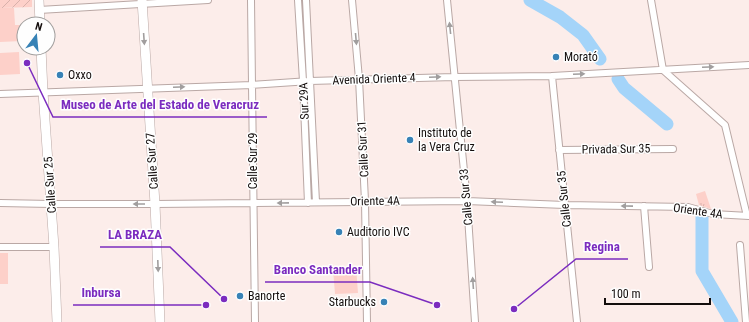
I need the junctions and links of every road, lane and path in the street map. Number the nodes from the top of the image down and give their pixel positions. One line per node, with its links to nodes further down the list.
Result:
1 (38, 0): 10 (street)
2 (208, 0): 9 (street)
3 (251, 0): 19 (street, Calle Sur 29)
4 (298, 0): 18 (street, Sur 29A)
5 (306, 0): 18 (street, Sur 29A)
6 (352, 0): 17 (street, Calle Sur 31, one-way to 17)
7 (447, 0): 16 (street, Calle Sur 33, one-way to 7)
8 (651, 0): 14 (street)
9 (142, 2): 10 (street); 20 (street, Calle Sur 27, one-way to 20)
10 (39, 10): 11 (street)
11 (39, 16)
12 (41, 56): 21 (street, Calle Sur 25)
13 (749, 65): 14 (street, Avenida Oriente 4, one-way to 13)
14 (663, 70): 15 (street, Avenida Oriente 4, one-way to 14); 35 (street)
15 (552, 76): 16 (street, Avenida Oriente 4); 24 (street, Calle Sur 35)
16 (454, 77): 17 (street, Avenida Oriente 4, one-way to 16); 26 (street, Calle Sur 33)
17 (359, 79): 18 (street, Avenida Oriente 4); 25 (street, Calle Sur 31)
18 (307, 81): 19 (street, Avenida Oriente 4); 27 (street, Sur 29A); 30 (street, Sur 29A)
19 (252, 85): 20 (street, Avenida Oriente 4, one-way to 19); 29 (street, Calle Sur 29)
20 (147, 88): 21 (street, Avenida Oriente 4); 32 (street, Calle Sur 27)
21 (43, 92): 22 (street, Avenida Oriente 4); 31 (street, Calle Sur 25)
22 (0, 94)
23 (673, 149): 24 (street, Privada Sur 35)
24 (559, 150): 33 (street, Calle Sur 35)
25 (365, 201): 26 (street, Oriente 4A); 27 (street, Oriente 4A); 43 (street, Calle Sur 31)
26 (467, 201): 33 (street, Oriente 4A, one-way to 26); 44 (street, Calle Sur 33, one-way to 26)
27 (316, 202): 30 (street, Oriente 4A)
28 (0, 203): 31 (street, Oriente 4A)
29 (253, 203): 30 (street, Oriente 4A, one-way to 29); 32 (street, Oriente 4A); 42 (street, Calle Sur 29)
30 (308, 203)
31 (51, 204): 32 (street, Oriente 4A, one-way to 31); 38 (street, Calle Sur 25)
32 (155, 204): 41 (street, Calle Sur 27, one-way to 41)
33 (565, 205): 34 (street, Oriente 4A, one-way to 33); 45 (street, Calle Sur 35)
34 (644, 206): 35 (street, Oriente 4A); 39 (street)
35 (748, 216)
36 (740, 245): 46 (street)
37 (0, 247): 38 (street)
38 (54, 247): 40 (street, Calle Sur 25)
39 (649, 267)
40 (57, 322)
41 (160, 322)
42 (254, 322)
43 (367, 322)
44 (475, 322)
45 (577, 322)
46 (746, 322)

